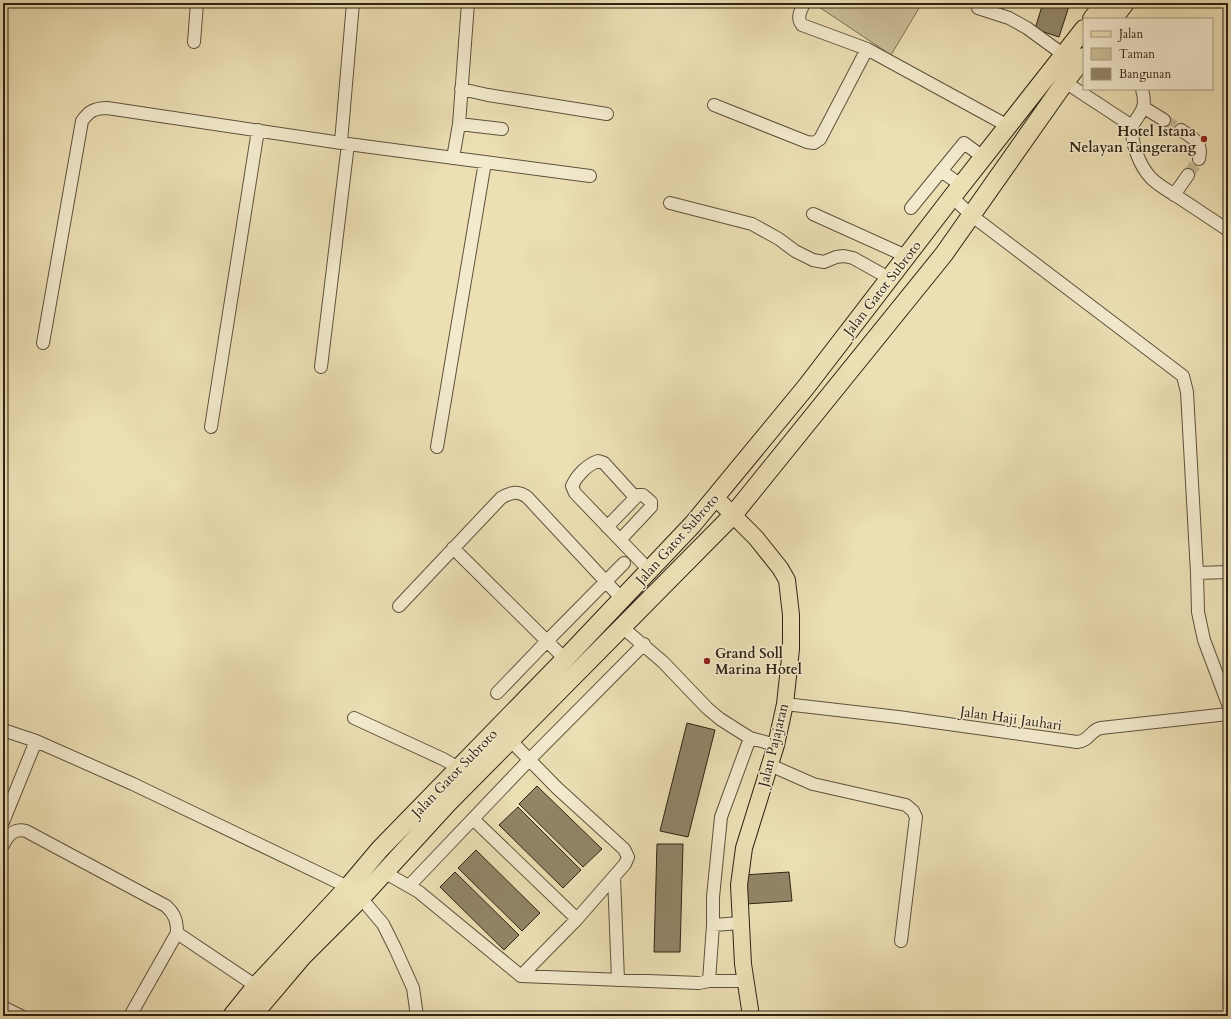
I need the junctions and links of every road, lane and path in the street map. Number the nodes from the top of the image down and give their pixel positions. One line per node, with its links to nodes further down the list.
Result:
1 (197, 3): 11 (street)
2 (353, 3): 28 (street)
3 (468, 3): 16 (street)
4 (804, 3): 12 (street)
5 (1104, 3): 8 (highway)
6 (1125, 3): 9 (highway)
7 (978, 8): 13 (street)
8 (1093, 18)
9 (1114, 18)
10 (1083, 30): 13 (highway, Jalan Gatot Subroto)
11 (194, 42)
12 (868, 49): 18 (street); 23 (street)
13 (1064, 55): 23 (highway, Jalan Gatot Subroto)
14 (1083, 58): 15 (highway, Jalan Gatot Subroto)
15 (1065, 82): 24 (street); 41 (highway, Jalan Gatot Subroto)
16 (461, 89): 20 (street); 22 (street)
17 (1141, 90): 19 (street)
18 (714, 105)
19 (1144, 107): 21 (street); 24 (street)
20 (608, 114)
21 (1164, 120)
22 (459, 124): 25 (street); 30 (street)
23 (1008, 126): 29 (highway, Jalan Gatot Subroto)
24 (1132, 126): 37 (street)
25 (502, 129)
26 (258, 130): 28 (street); 45 (street); 47 (street)
27 (1181, 130): 31 (street)
28 (345, 143): 30 (street); 46 (street)
29 (983, 157): 33 (street); 36 (highway, Jalan Gatot Subroto)
30 (453, 158): 32 (street)
31 (1199, 159)
32 (485, 162): 35 (street); 48 (street)
33 (941, 171): 36 (street); 39 (street)
34 (1188, 175): 37 (street)
35 (590, 176)
36 (957, 191): 41 (street); 43 (highway, Jalan Gatot Subroto)
37 (1174, 195): 42 (street)
38 (670, 203): 44 (street)
39 (911, 208)
40 (813, 214): 43 (street)
41 (972, 215): 51 (highway, Jalan Gatot Subroto); 57 (street)
42 (1228, 230)
43 (906, 256): 44 (highway, Jalan Gatot Subroto)
44 (889, 278): 50 (highway, Jalan Gatot Subroto)
45 (43, 342)
46 (321, 367)
47 (211, 427)
48 (437, 447)
49 (635, 498): 52 (street); 52 (street); 53 (street)
50 (716, 498): 51 (main road, Jalan Pajajaran); 55 (highway, Jalan Gatot Subroto)
51 (733, 515): 61 (highway, Jalan Gatot Subroto); 66 (main road, Jalan Pajajaran)
52 (607, 527): 53 (street)
53 (620, 540): 55 (street)
54 (456, 545): 58 (street); 60 (street); 62 (street)
55 (647, 572): 58 (street); 59 (highway, Jalan Gatot Subroto)
56 (1228, 572): 57 (street)
57 (1197, 573): 67 (street)
58 (605, 582): 59 (street); 62 (street)
59 (622, 599): 64 (highway, Jalan Gatot Subroto)
60 (399, 606)
61 (622, 627): 63 (street); 72 (highway, Jalan Gatot Subroto)
62 (549, 639): 64 (street); 65 (street)
63 (641, 642): 71 (street); 75 (street)
64 (567, 657): 77 (highway, Jalan Gatot Subroto)
65 (497, 693)
66 (784, 704): 68 (street, Jalan Haji Jauhari); 74 (main road, Jalan Pajajaran)
67 (1228, 704)
68 (1228, 714)
69 (354, 718): 77 (street)
70 (3, 730): 73 (street)
71 (750, 738): 74 (street); 87 (street)
72 (510, 740): 75 (street); 81 (highway, Jalan Gatot Subroto)
73 (36, 741): 79 (street); 84 (street)
74 (776, 745): 76 (main road, Jalan Pajajaran)
75 (529, 760): 78 (street); 82 (street)
76 (770, 765): 86 (main road, Jalan Pajajaran); 89 (street)
77 (458, 768): 84 (highway, Jalan Gatot Subroto)
78 (473, 819): 83 (street); 85 (street)
79 (3, 822)
80 (3, 845): 88 (street)
81 (384, 872): 83 (street); 84 (highway, Jalan Gatot Subroto)
82 (614, 877): 85 (street); 91 (street)
83 (413, 881): 90 (street)
84 (354, 893): 94 (highway, Jalan Gatot Subroto); 99 (highway, Jalan Gatot Subroto); 100 (street)
85 (577, 919): 90 (street)
86 (741, 923): 87 (street); 93 (main road, Jalan Pajajaran)
87 (714, 925): 92 (street)
88 (176, 933): 94 (street); 97 (street)
89 (901, 941)
90 (521, 976): 91 (street)
91 (618, 980): 92 (street)
92 (709, 981): 93 (street)
93 (746, 981): 101 (main road, Jalan Pajajaran)
94 (256, 986): 98 (highway, Jalan Gatot Subroto)
95 (3, 1007): 96 (street)
96 (21, 1016)
97 (130, 1016)
98 (232, 1016)
99 (252, 1016)
100 (418, 1016)
101 (751, 1016)

